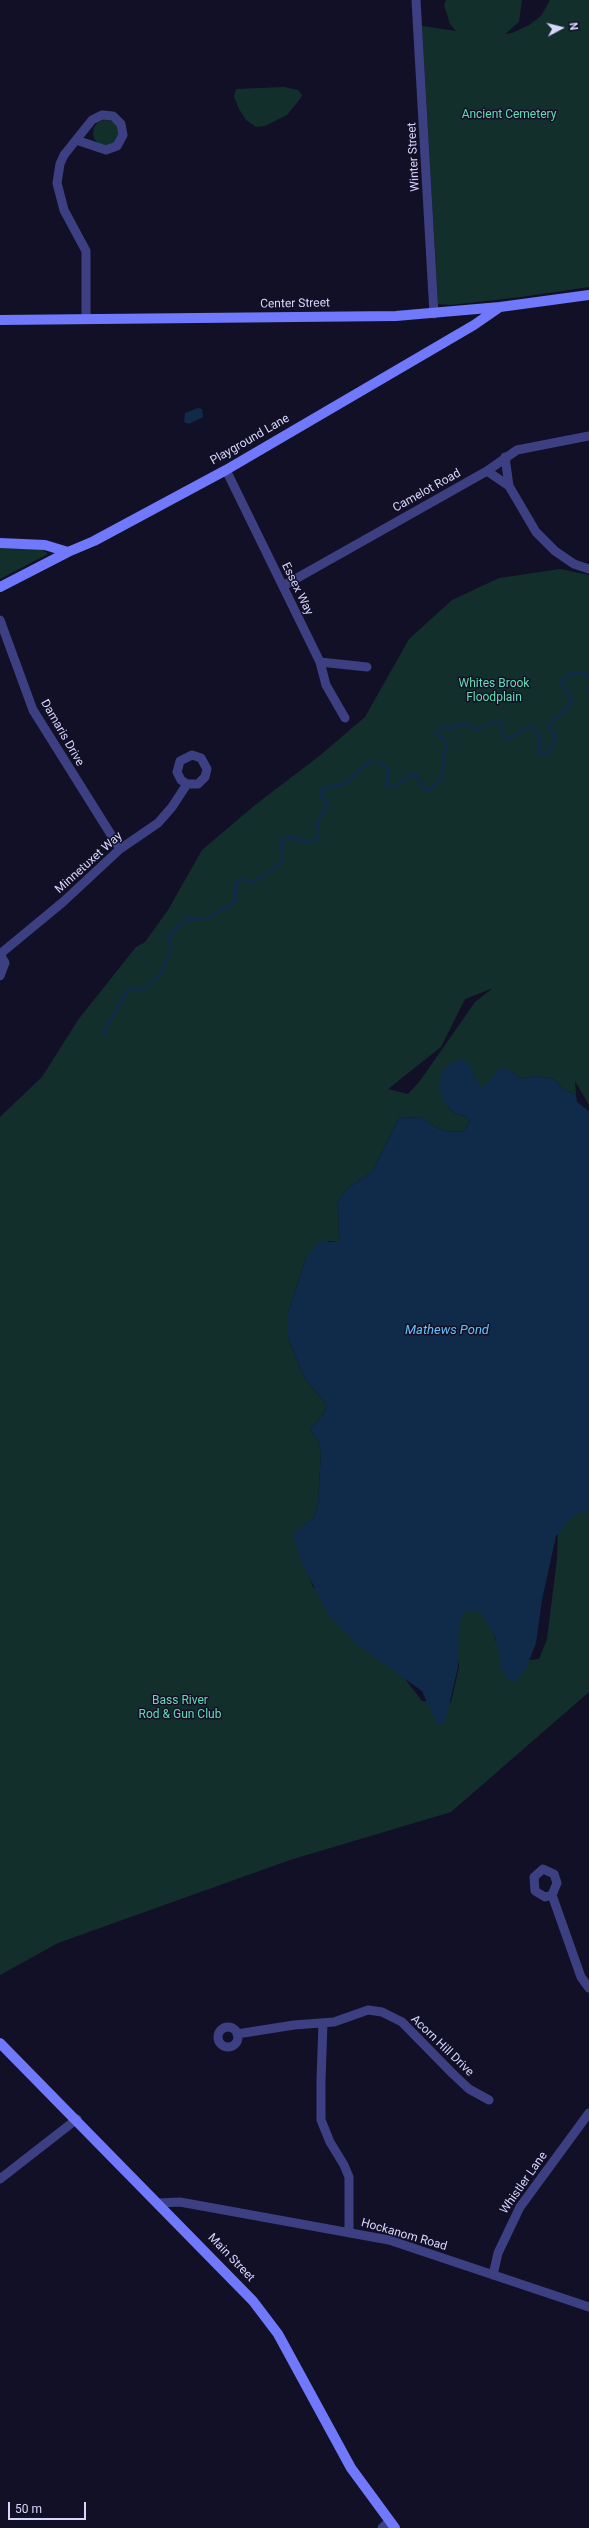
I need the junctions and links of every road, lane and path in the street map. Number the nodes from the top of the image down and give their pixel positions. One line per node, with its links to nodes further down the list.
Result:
1 (416, 0): 5 (street, Winter Street)
2 (76, 140): 2 (street); 6 (street)
3 (589, 295): 4 (street, Center Street)
4 (500, 307): 5 (street, Center Street); 10 (street, Playground Lane)
5 (434, 314): 6 (street, Center Street)
6 (86, 318): 7 (street, Center Street)
7 (0, 320)
8 (589, 436): 9 (street, Camelot Road)
9 (505, 457): 11 (street, Camelot Road); 12 (street)
10 (226, 470): 14 (street, Playground Lane); 16 (street, Essex Way)
11 (487, 471): 12 (street); 16 (street, Camelot Road)
12 (509, 486): 15 (street)
13 (0, 543): 14 (street)
14 (68, 552): 17 (street, Playground Lane)
15 (589, 569)
16 (283, 586): 19 (street, Essex Way)
17 (0, 588)
18 (0, 620): 23 (street, Damaris Drive)
19 (320, 662): 20 (street); 21 (street, Essex Way)
20 (367, 667)
21 (345, 718)
22 (187, 784): 23 (street, Minnetuxet Way)
23 (120, 849): 24 (street, Minnetuxet Way)
24 (0, 954): 25 (street, Minnetuxet Way)
25 (0, 976)
26 (552, 1895): 27 (street)
27 (589, 1988)
28 (324, 2023): 29 (street, Acorn Hill Drive); 31 (street, Acorn Hill Drive); 36 (street)
29 (237, 2034)
30 (0, 2043): 33 (street, Main Street)
31 (489, 2100)
32 (589, 2113): 37 (street, Whistler Lane)
33 (76, 2119): 34 (street); 35 (street, Main Street)
34 (0, 2179)
35 (159, 2203): 36 (street, Hockanom Road); 39 (street, Main Street)
36 (349, 2231): 37 (street, Hockanom Road)
37 (493, 2275): 38 (street, Hockanom Road)
38 (589, 2307)
39 (389, 2526)

